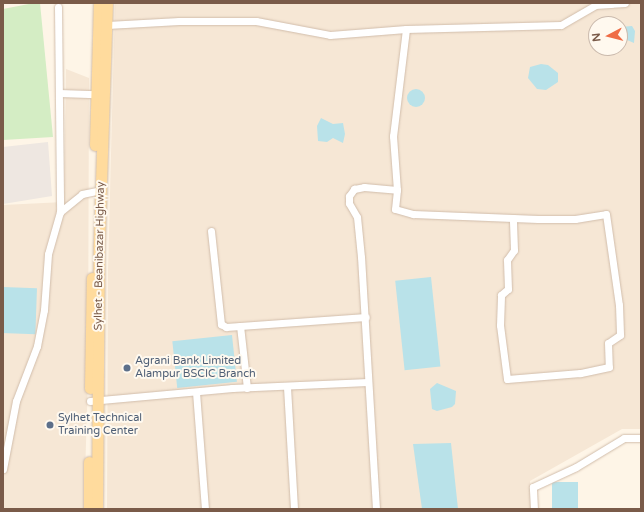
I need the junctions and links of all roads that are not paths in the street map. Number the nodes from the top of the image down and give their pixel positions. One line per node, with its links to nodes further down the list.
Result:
1 (99, 3): 8 (main road, Sylhet - Beanibazar Highway)
2 (107, 3): 5 (main road, Sylhet - Beanibazar Highway)
3 (625, 3): 6 (street)
4 (58, 7): 7 (street)
5 (107, 25): 6 (street); 9 (main road, Sylhet - Beanibazar Highway)
6 (406, 29): 10 (street)
7 (59, 93): 8 (street); 11 (street)
8 (96, 94): 9 (main road, Sylhet - Beanibazar Highway)
9 (98, 190): 11 (street); 20 (main road, Sylhet - Beanibazar Highway)
10 (397, 190): 12 (street); 14 (street)
11 (60, 212): 23 (street)
12 (513, 218): 12 (street)
13 (211, 231): 15 (street)
14 (366, 317): 15 (street); 16 (street)
15 (240, 326): 18 (street)
16 (368, 382): 17 (street); 28 (street)
17 (287, 387): 18 (street); 27 (street)
18 (247, 388): 19 (street)
19 (196, 392): 20 (street); 26 (street)
20 (93, 401): 22 (main road, Sylhet - Beanibazar Highway)
21 (641, 438): 29 (street)
22 (92, 465): 24 (main road, Sylhet - Beanibazar Highway); 25 (main road, Sylhet - Beanibazar Highway)
23 (3, 469)
24 (90, 509)
25 (97, 509)
26 (205, 509)
27 (294, 509)
28 (376, 509)
29 (534, 509)

